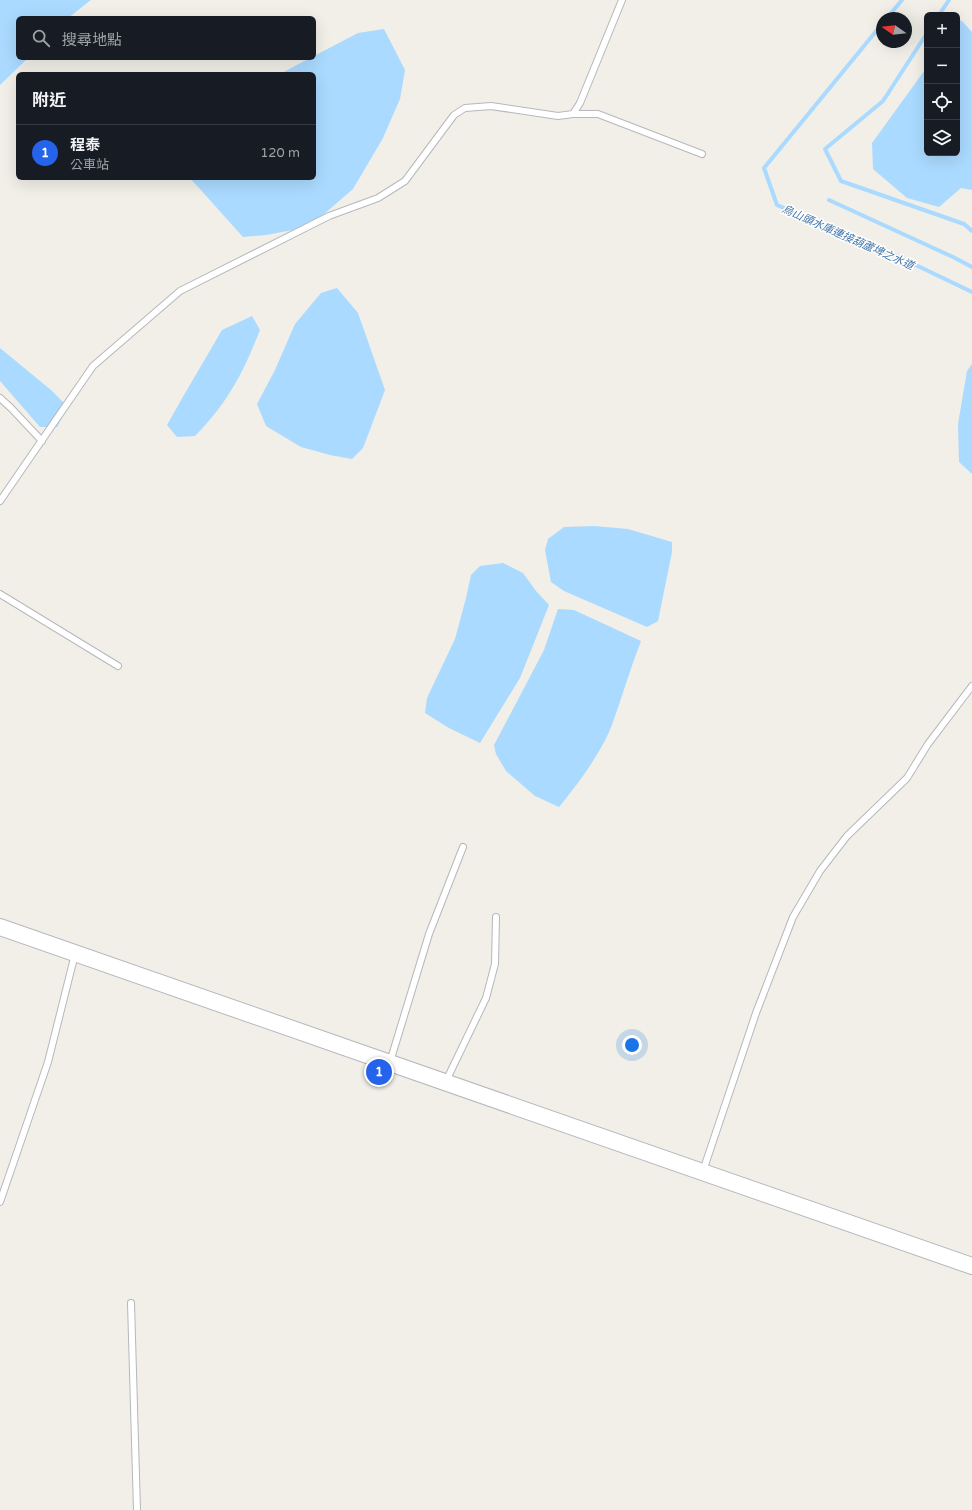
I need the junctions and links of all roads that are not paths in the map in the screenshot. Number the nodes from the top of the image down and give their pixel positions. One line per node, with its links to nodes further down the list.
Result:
1 (622, 0): 2 (lane)
2 (573, 114): 3 (lane); 5 (lane)
3 (702, 154)
4 (0, 398): 5 (lane)
5 (42, 441): 6 (lane)
6 (0, 501)
7 (0, 594): 8 (lane)
8 (118, 666)
9 (972, 686): 16 (lane)
10 (463, 847): 14 (lane)
11 (496, 917): 15 (lane)
12 (0, 927): 13 (street)
13 (75, 954): 14 (street); 17 (lane)
14 (390, 1062): 15 (street)
15 (446, 1082): 16 (street)
16 (703, 1171): 18 (street)
17 (0, 1202)
18 (972, 1266)
19 (131, 1303): 20 (lane)
20 (137, 1510)

